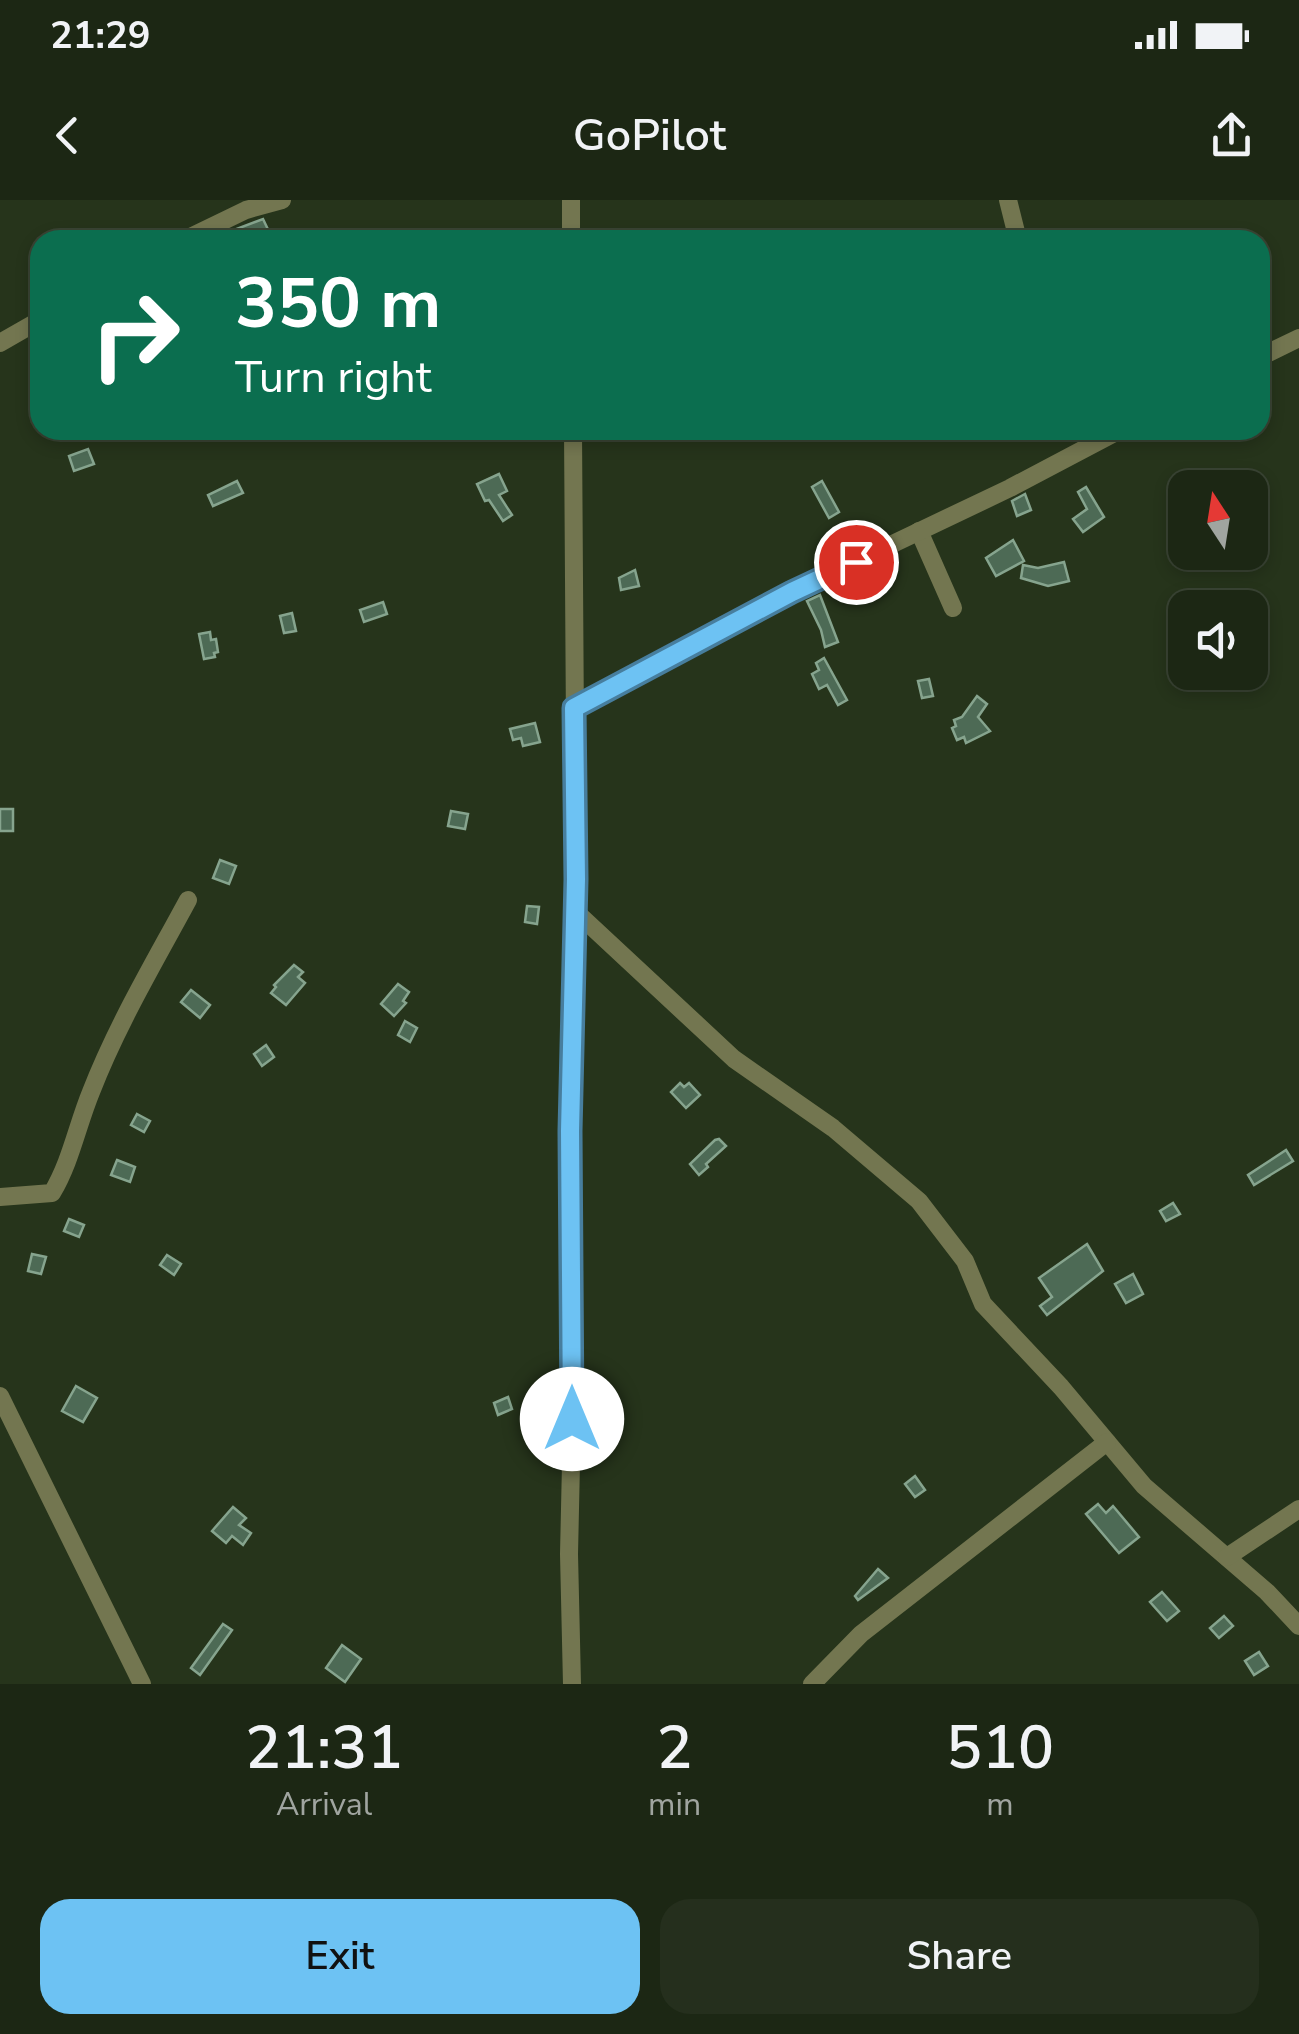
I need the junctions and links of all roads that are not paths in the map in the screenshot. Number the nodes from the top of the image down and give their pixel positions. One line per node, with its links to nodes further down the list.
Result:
1 (282, 200): 4 (street)
2 (571, 200): 5 (street)
3 (1008, 200): 6 (street)
4 (205, 230)
5 (571, 230)
6 (1016, 230)
7 (30, 326): 9 (street)
8 (1299, 338): 10 (street)
9 (0, 343)
10 (1270, 352)
11 (573, 440): 15 (street)
12 (1101, 440): 13 (street)
13 (920, 531): 14 (street); 15 (street)
14 (953, 608)
15 (574, 708): 17 (street)
16 (188, 900): 18 (street)
17 (575, 911): 20 (street); 25 (street)
18 (0, 1197)
19 (0, 1396): 24 (street)
20 (1107, 1442): 22 (street); 26 (street)
21 (1299, 1509): 22 (street)
22 (1227, 1557): 23 (street)
23 (1299, 1626)
24 (142, 1684)
25 (572, 1684)
26 (812, 1684)

